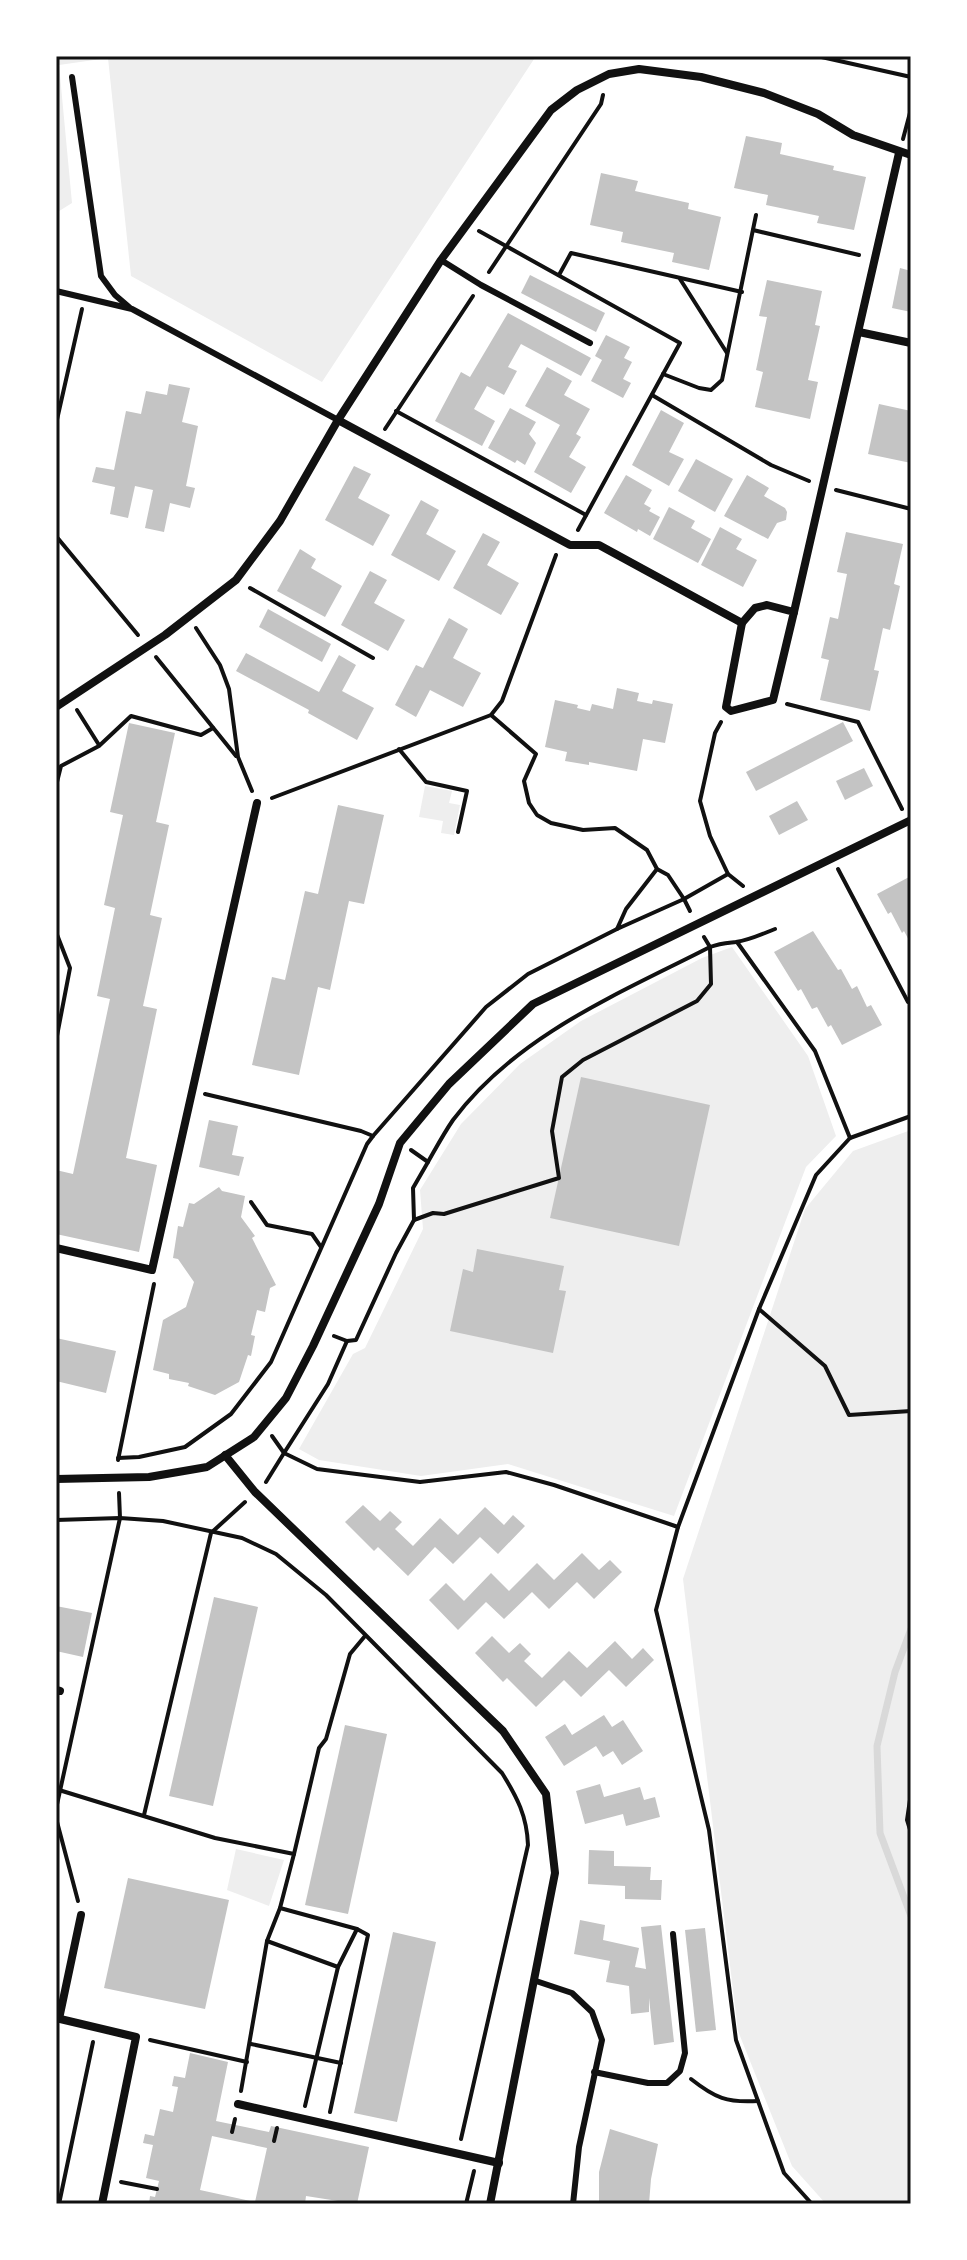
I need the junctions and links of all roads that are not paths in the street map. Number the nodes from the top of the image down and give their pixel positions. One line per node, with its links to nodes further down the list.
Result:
1 (72, 77): 6 (lane)
2 (899, 153): 3 (street); 4 (street); 7 (street)
3 (911, 155)
4 (441, 260): 8 (lane); 10 (street)
5 (56, 291): 6 (lane)
6 (132, 309): 10 (lane)
7 (859, 332): 9 (street); 11 (street)
8 (590, 343)
9 (911, 343)
10 (338, 420): 12 (street); 13 (street)
11 (794, 612): 12 (street); 12 (street)
12 (742, 623)
13 (56, 707)
14 (257, 803): 16 (street)
15 (909, 820): 17 (street)
16 (56, 1248)
17 (225, 1455): 18 (street); 21 (street)
18 (56, 1479)
19 (81, 1915): 22 (street)
20 (673, 1934): 23 (lane)
21 (536, 1981): 23 (lane); 25 (street)
22 (58, 2018): 26 (street)
23 (594, 2072): 28 (lane)
24 (238, 2104): 25 (street)
25 (499, 2163): 27 (street)
26 (102, 2204)
27 (490, 2204)
28 (573, 2204)

